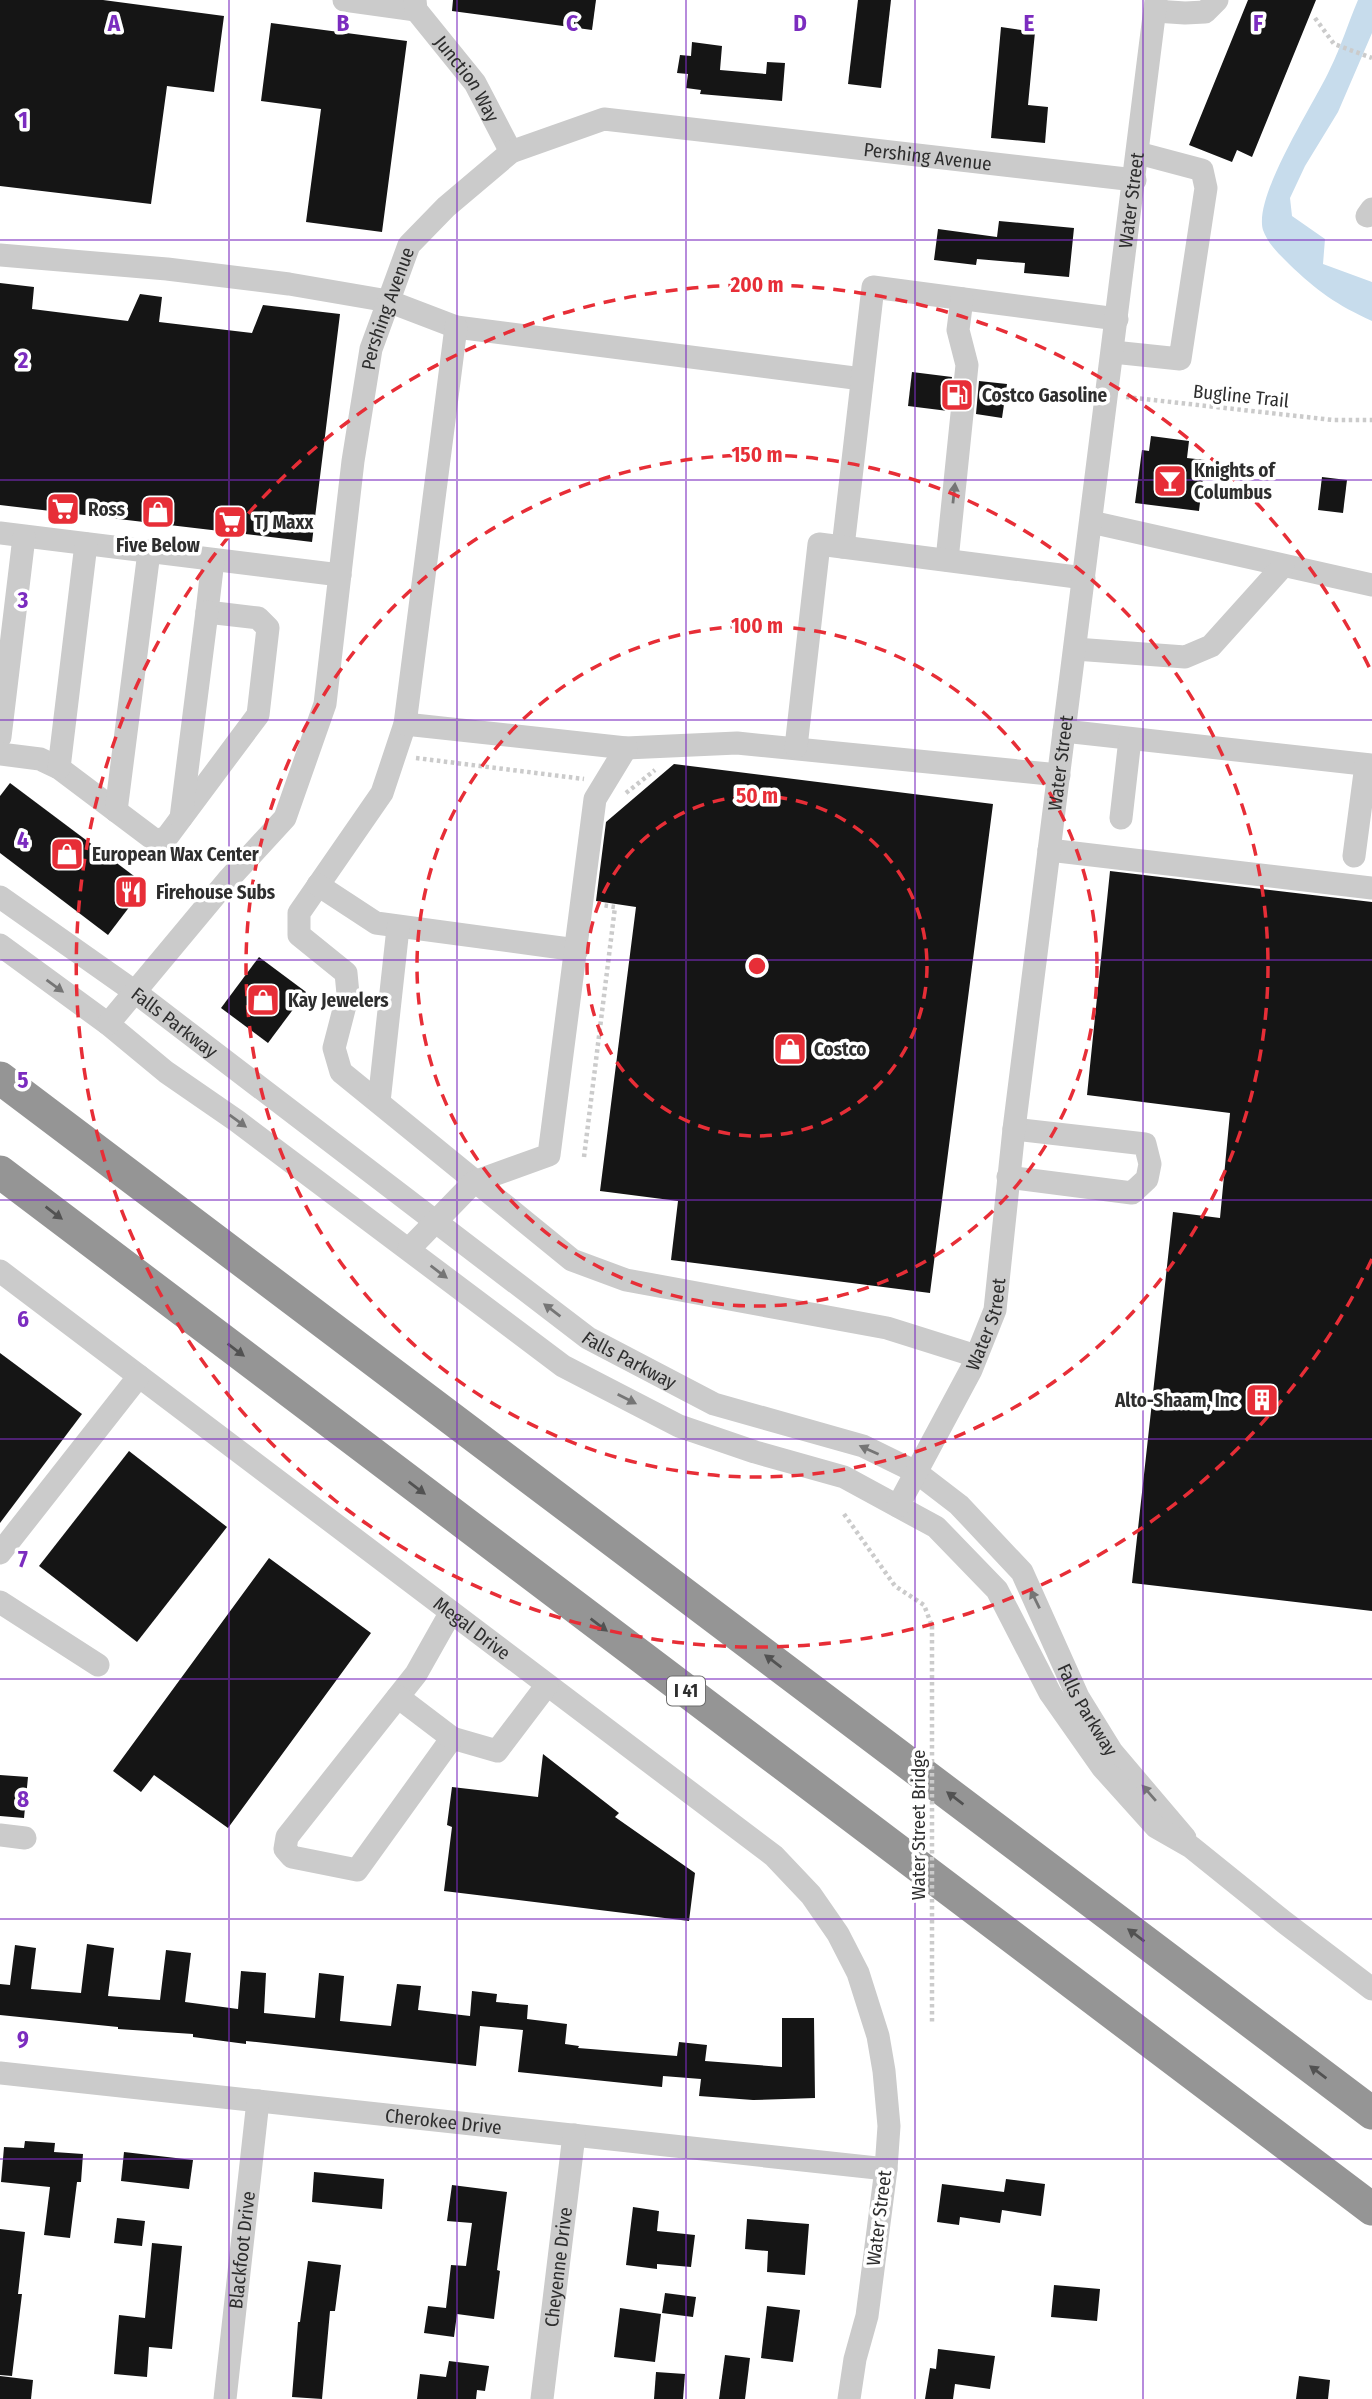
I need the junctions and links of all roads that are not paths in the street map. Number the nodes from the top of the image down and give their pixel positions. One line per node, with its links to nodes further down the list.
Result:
1 (344, 0): 3 (street, Junction Way)
2 (1217, 0): 4 (street)
3 (415, 5): 5 (street, Junction Way)
4 (1155, 5): 6 (street, Water Street)
5 (511, 152): 7 (street, Pershing Avenue); 10 (street, Pershing Avenue)
6 (1138, 153): 7 (street, Water Street); 13 (street)
7 (1135, 180): 11 (street, Water Street)
8 (0, 255): 10 (street)
9 (962, 299): 11 (street); 14 (street); 22 (street, one-way to 9)
10 (388, 301): 12 (street); 24 (street, Pershing Avenue)
11 (1117, 319): 13 (street, Water Street)
12 (456, 327): 14 (street); 29 (street)
13 (1113, 352): 15 (street, Water Street)
14 (862, 379): 19 (street)
15 (1091, 522): 23 (street); 25 (street, Water Street)
16 (0, 533): 17 (street)
17 (24, 537): 18 (street); 31 (street)
18 (86, 544): 20 (street); 37 (street)
19 (843, 547): 22 (street); 33 (street)
20 (149, 552): 21 (street); 39 (street)
21 (213, 560): 24 (street); 27 (street)
22 (947, 560): 25 (street)
23 (1283, 566): 26 (street); 28 (street)
24 (340, 575): 50 (street, Pershing Avenue)
25 (1084, 578): 28 (street, Water Street)
26 (1372, 585)
27 (207, 612): 40 (street); 40 (street)
28 (1075, 649): 30 (street, Water Street)
29 (405, 724): 34 (street); 44 (street)
30 (1064, 731): 32 (street); 38 (street, Water Street)
31 (0, 737)
32 (1130, 739): 36 (street); 41 (street)
33 (796, 747): 34 (street); 38 (street)
34 (626, 748): 49 (street)
35 (0, 754): 37 (street)
36 (1369, 765): 43 (street)
37 (59, 768): 39 (street)
38 (1059, 775): 42 (street, Water Street)
39 (116, 811): 40 (street)
40 (181, 818)
41 (1121, 818)
42 (1049, 850): 45 (street); 54 (street, Water Street)
43 (1354, 856)
44 (318, 884): 47 (street); 53 (street)
45 (1372, 888)
46 (0, 897): 50 (street, Falls Parkway)
47 (398, 928): 49 (street); 53 (street)
48 (0, 945): 51 (street, Falls Parkway, one-way to 51)
49 (577, 950): 57 (street)
50 (135, 992): 51 (street, Pershing Avenue); 58 (street, Falls Parkway)
51 (108, 1024): 59 (street, Falls Parkway, one-way to 59)
52 (0, 1078): 79 (highway, one-way to 52)
53 (379, 1102): 57 (street)
54 (1014, 1129): 56 (street, Water Street); 56 (street)
55 (0, 1172): 82 (highway, I 41, one-way to 82)
56 (1008, 1177): 61 (street, Water Street)
57 (474, 1182): 58 (street); 61 (street)
58 (435, 1222): 59 (street); 63 (street, Falls Parkway, one-way to 58)
59 (409, 1249): 64 (street, Falls Parkway, one-way to 64)
60 (0, 1271): 62 (street, Megal Drive)
61 (976, 1356): 63 (street, Water Street)
62 (139, 1376): 65 (street); 67 (street, Megal Drive)
63 (916, 1472): 64 (street, Water Street); 74 (street, Falls Parkway, one-way to 63)
64 (898, 1506): 74 (street, Falls Parkway)
65 (0, 1553)
66 (0, 1602): 68 (street)
67 (451, 1612): 69 (street, Megal Drive); 70 (street)
68 (98, 1665)
69 (547, 1685): 71 (street); 76 (street, Megal Drive)
70 (398, 1697): 71 (street); 71 (street)
71 (452, 1738)
72 (0, 1835): 73 (street)
73 (25, 1838)
74 (1191, 1846): 75 (street, Falls Parkway)
75 (1372, 1989)
76 (878, 2036): 81 (street, Water Street)
77 (0, 2073): 78 (street, Cherokee Drive)
78 (258, 2101): 80 (street, Cherokee Drive); 83 (street, Blackfoot Drive)
79 (1372, 2113)
80 (574, 2135): 81 (street, Cherokee Drive); 84 (street, Cheyenne Drive)
81 (886, 2169): 85 (street, Water Street)
82 (1372, 2209)
83 (225, 2399)
84 (542, 2399)
85 (849, 2399)

